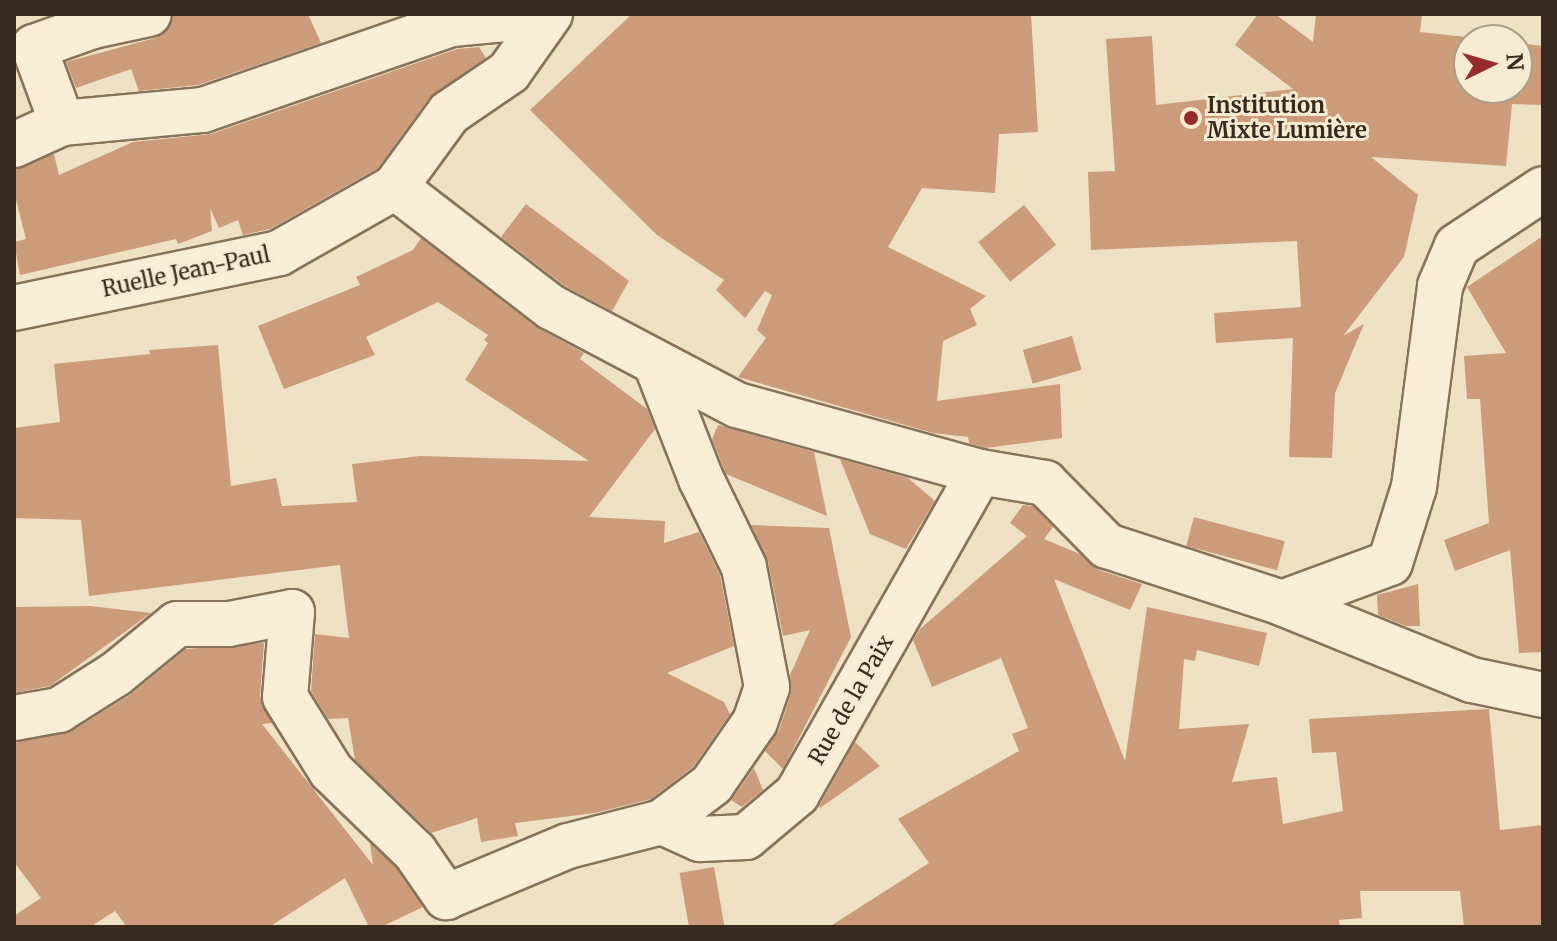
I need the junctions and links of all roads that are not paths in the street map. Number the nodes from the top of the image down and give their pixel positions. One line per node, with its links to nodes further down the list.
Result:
1 (149, 14): 3 (street)
2 (549, 15): 3 (street); 5 (street, Ruelle Jean-Paul)
3 (62, 123): 4 (street)
4 (14, 145)
5 (395, 187): 7 (street, Ruelle Jean-Paul); 8 (street)
6 (1543, 189): 10 (street)
7 (14, 308)
8 (657, 366): 9 (street); 13 (street)
9 (980, 472): 10 (street); 13 (street, Rue de la Paix)
10 (1282, 603): 11 (street)
11 (1543, 695)
12 (14, 718): 13 (street)
13 (662, 822)

